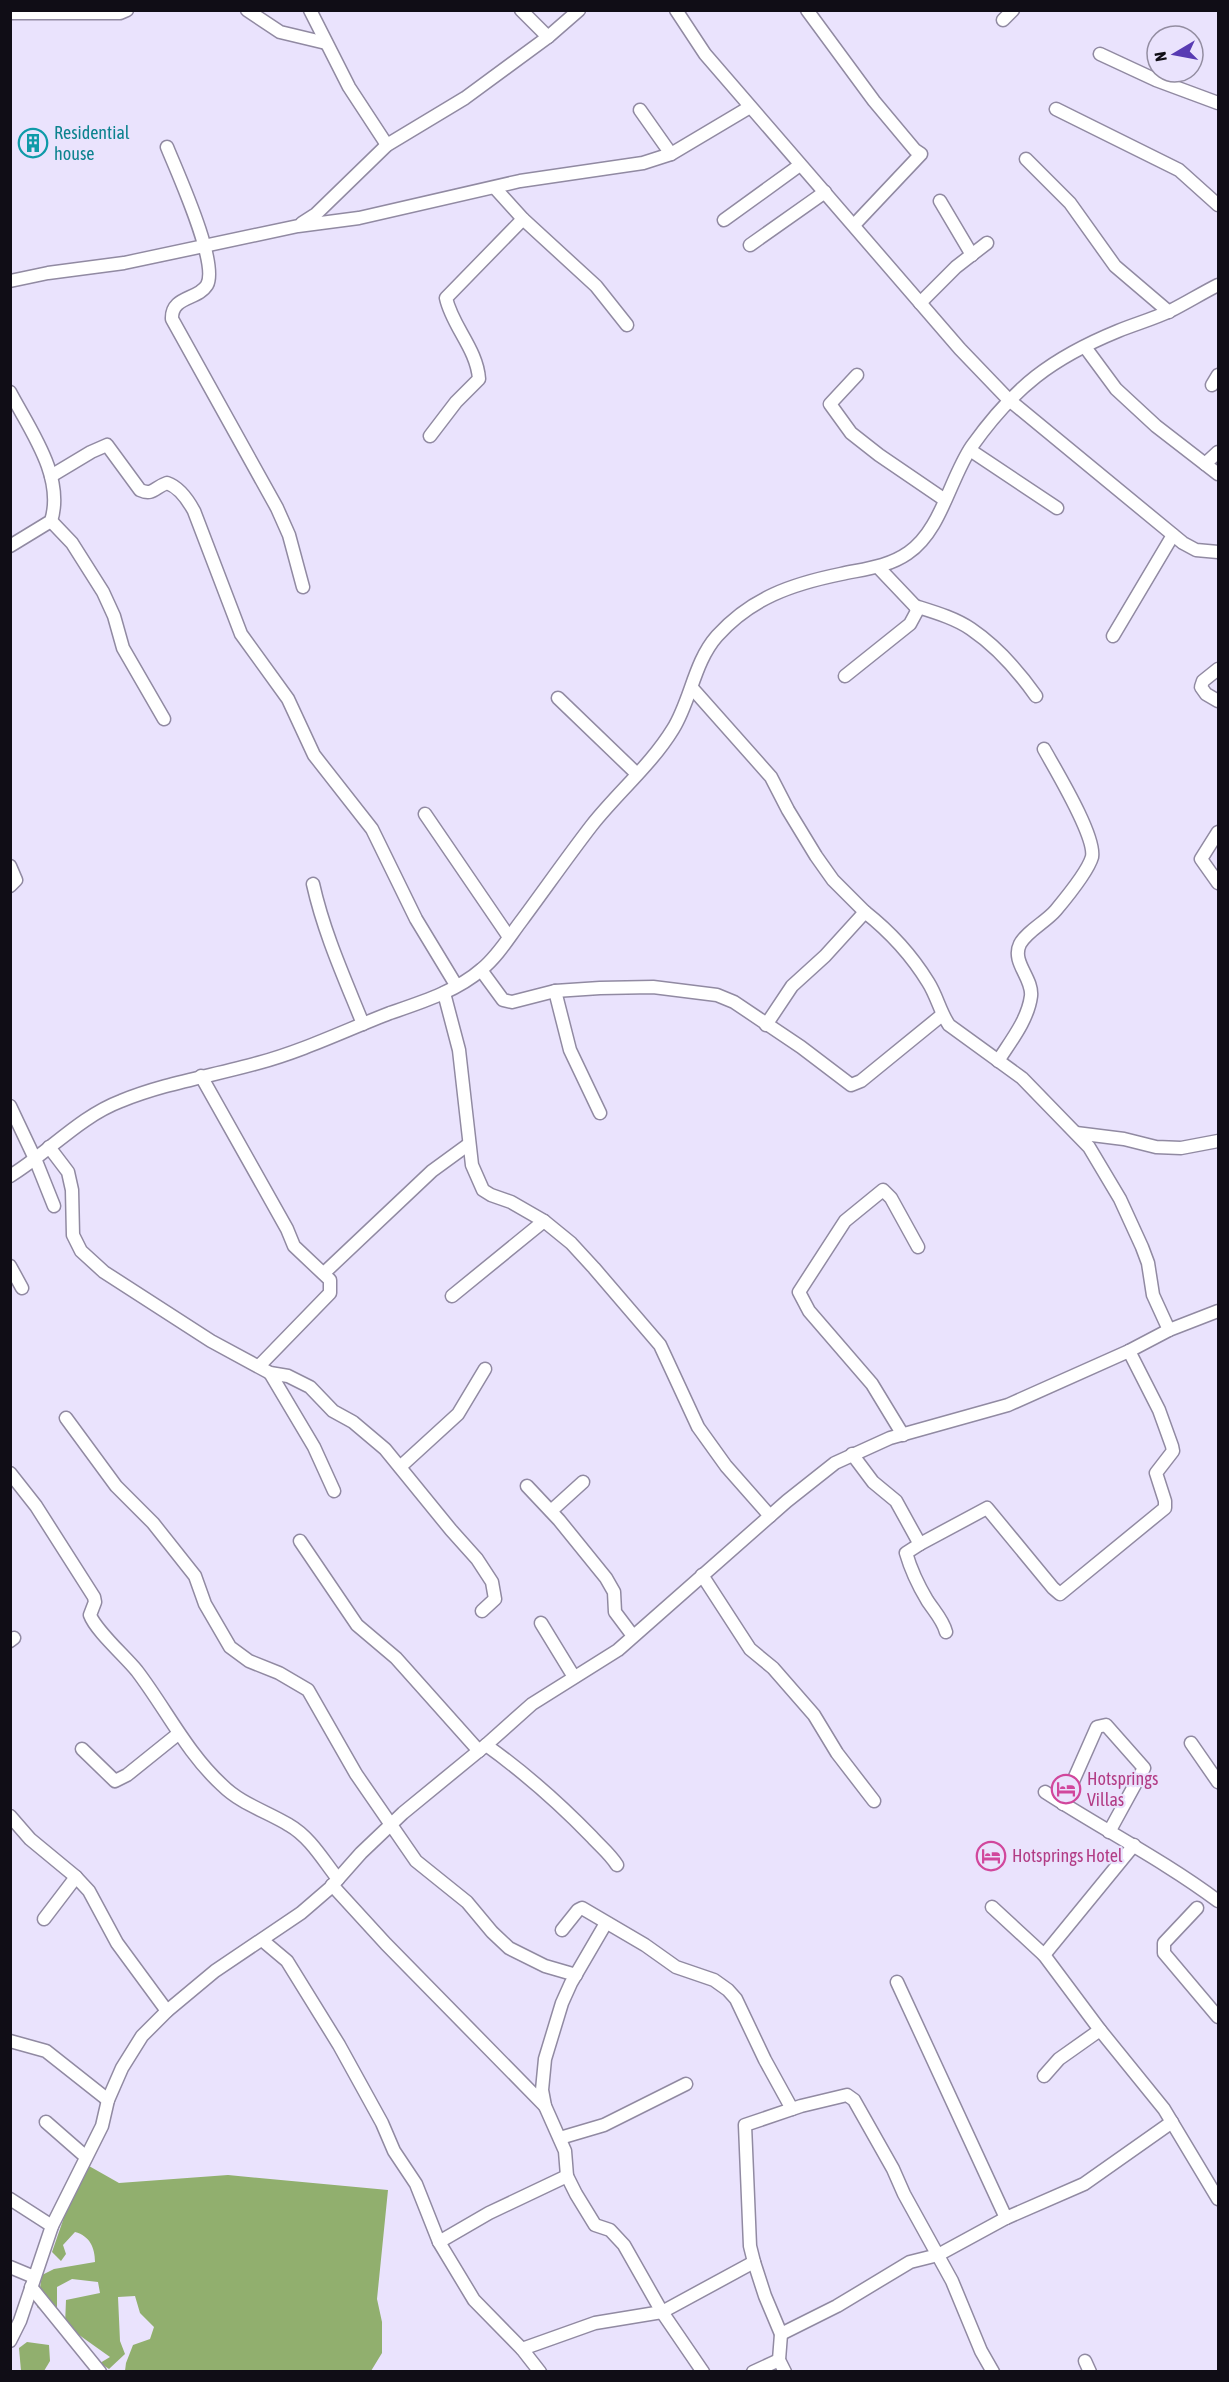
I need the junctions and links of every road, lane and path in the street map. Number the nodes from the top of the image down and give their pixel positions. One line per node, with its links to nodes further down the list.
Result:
1 (127, 10): 9 (street)
2 (247, 10): 12 (street)
3 (310, 10): 12 (street)
4 (521, 10): 11 (street)
5 (579, 10): 11 (street)
6 (676, 10): 15 (street)
7 (807, 10): 30 (street)
8 (1013, 10): 10 (street)
9 (10, 13)
10 (1003, 20)
11 (548, 37): 18 (street)
12 (326, 44): 18 (street)
13 (1101, 54): 14 (street)
14 (1218, 103)
15 (750, 107): 20 (street); 22 (street)
16 (640, 110): 20 (street)
17 (1056, 110): 26 (street)
18 (387, 145): 29 (street)
19 (167, 147): 33 (street)
20 (671, 154): 23 (street)
21 (1026, 159): 38 (street)
22 (800, 165): 24 (street); 28 (street)
23 (495, 188): 27 (street); 29 (street)
24 (825, 192): 30 (street); 32 (street)
25 (940, 201): 34 (street)
26 (1218, 204)
27 (524, 219): 39 (street); 44 (street)
28 (724, 220)
29 (298, 225): 33 (street)
30 (854, 225): 37 (street)
31 (987, 243): 34 (street)
32 (750, 245)
33 (205, 246): 35 (street); 57 (street)
34 (972, 255): 37 (street)
35 (10, 281)
36 (1218, 285): 38 (street)
37 (920, 303): 43 (street)
38 (1168, 312): 40 (street)
39 (627, 325)
40 (1085, 347): 43 (street); 47 (street)
41 (857, 375): 50 (street)
42 (10, 392): 49 (street)
43 (1008, 399): 45 (street); 53 (street)
44 (430, 436)
45 (970, 450): 50 (street); 51 (street)
46 (1218, 452): 47 (street)
47 (1205, 464): 48 (street)
48 (1218, 474)
49 (51, 476): 52 (street); 78 (street)
50 (945, 500): 56 (street)
51 (1057, 508)
52 (51, 521): 54 (street); 66 (street)
53 (1173, 535): 55 (street); 59 (street)
54 (10, 546)
55 (1218, 552)
56 (878, 567): 58 (street); 62 (street)
57 (303, 587)
58 (915, 606): 61 (street); 63 (street)
59 (1113, 636)
60 (1218, 669): 65 (street)
61 (845, 675)
62 (692, 688): 68 (street); 75 (street)
63 (1036, 696)
64 (558, 698): 68 (street)
65 (1218, 701)
66 (164, 719)
67 (1044, 749): 84 (street)
68 (637, 774): 76 (street)
69 (425, 814): 76 (street)
70 (1218, 832): 72 (street)
71 (10, 866): 74 (street)
72 (1218, 883)
73 (314, 884): 82 (street)
74 (10, 886)
75 (865, 912): 81 (street); 83 (street)
76 (509, 937): 77 (street)
77 (481, 970): 78 (street); 79 (street)
78 (456, 985): 80 (street)
79 (555, 991): 83 (street); 87 (street)
80 (444, 993): 82 (street); 90 (street)
81 (942, 1015): 83 (street); 84 (street)
82 (363, 1024): 85 (street)
83 (766, 1025)
84 (998, 1061): 88 (street)
85 (201, 1076): 91 (street); 98 (street)
86 (10, 1107): 92 (street)
87 (600, 1113)
88 (1076, 1133): 89 (street); 102 (street)
89 (1218, 1141)
90 (470, 1144): 95 (street); 98 (street)
91 (49, 1147): 92 (street); 104 (street)
92 (36, 1161): 93 (street); 94 (street)
93 (10, 1176)
94 (54, 1206)
95 (544, 1221): 100 (street); 116 (street)
96 (918, 1247): 108 (street)
97 (10, 1266): 99 (street)
98 (324, 1273): 104 (street)
99 (22, 1288)
100 (452, 1296)
101 (1218, 1311): 102 (street)
102 (1169, 1330): 103 (street)
103 (1129, 1351): 108 (street); 118 (street)
104 (259, 1366): 106 (street)
105 (485, 1369): 110 (street)
106 (270, 1373): 110 (street); 114 (street)
107 (66, 1418): 134 (street)
108 (903, 1435): 109 (street)
109 (852, 1454): 116 (street); 118 (street)
110 (400, 1467): 120 (street)
111 (10, 1473): 125 (street)
112 (583, 1482): 115 (street)
113 (526, 1486): 115 (street)
114 (334, 1491)
115 (551, 1511): 123 (street)
116 (770, 1516): 119 (street)
117 (300, 1541): 127 (street)
118 (920, 1544): 122 (street)
119 (702, 1575): 123 (street); 131 (street)
120 (482, 1611)
121 (541, 1623): 124 (street)
122 (946, 1632)
123 (633, 1636): 124 (street)
124 (574, 1677): 127 (street)
125 (178, 1734): 128 (street); 139 (street)
126 (1191, 1743): 129 (street)
127 (483, 1748): 134 (street); 137 (street)
128 (82, 1749)
129 (1218, 1782)
130 (1045, 1792): 132 (street)
131 (874, 1801)
132 (1063, 1804): 135 (street); 135 (street)
133 (10, 1816): 138 (street)
134 (391, 1824): 139 (street); 148 (street)
135 (1109, 1832): 136 (street)
136 (1134, 1845): 140 (street); 147 (street)
137 (617, 1865)
138 (76, 1877): 143 (street); 150 (street)
139 (335, 1882): 146 (street); 157 (street)
140 (1218, 1900)
141 (992, 1907): 147 (street)
142 (1197, 1908): 151 (street)
143 (44, 1919)
144 (606, 1923): 145 (street); 148 (street); 158 (street)
145 (562, 1930)
146 (261, 1940): 150 (street); 168 (street)
147 (1044, 1954): 152 (street)
148 (576, 1975): 157 (street)
149 (897, 1982): 166 (street)
150 (167, 2011): 156 (street)
151 (1218, 2017)
152 (1100, 2030): 154 (street); 160 (street)
153 (10, 2041): 156 (street)
154 (1044, 2076)
155 (686, 2084): 161 (street)
156 (108, 2100): 162 (street)
157 (545, 2106): 161 (street)
158 (792, 2109): 169 (street); 170 (street)
159 (46, 2122): 162 (street)
160 (1172, 2122): 165 (street); 166 (street)
161 (560, 2138): 163 (street)
162 (86, 2157): 167 (street)
163 (567, 2176): 168 (street); 173 (street)
164 (10, 2199): 167 (street)
165 (1218, 2199)
166 (1006, 2218): 169 (street)
167 (52, 2226): 172 (street)
168 (439, 2242): 176 (street)
169 (938, 2255): 174 (street); 182 (street)
170 (754, 2262): 173 (street); 174 (street)
171 (10, 2267): 172 (street)
172 (33, 2282): 175 (street); 178 (street)
173 (662, 2312): 176 (street); 180 (street)
174 (781, 2334): 177 (street)
175 (10, 2341)
176 (522, 2349): 179 (street)
177 (782, 2366): 181 (street)
178 (100, 2372)
179 (540, 2372)
180 (703, 2372)
181 (753, 2372)
182 (993, 2372)

